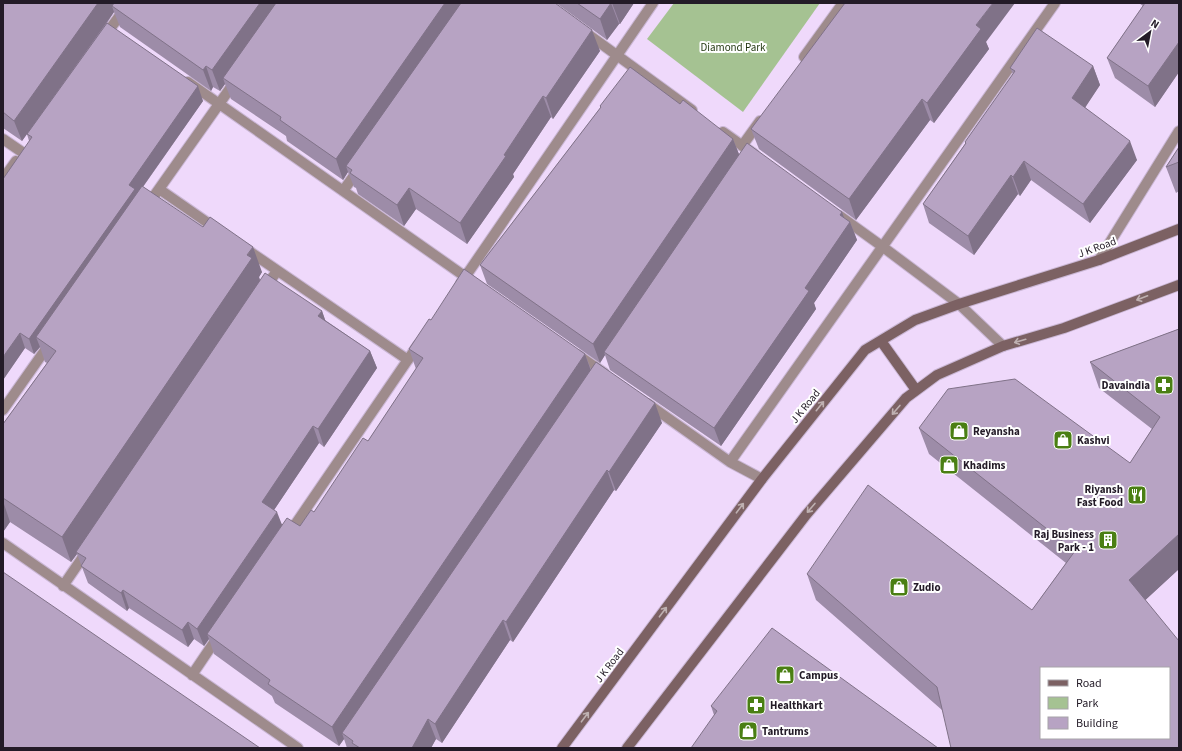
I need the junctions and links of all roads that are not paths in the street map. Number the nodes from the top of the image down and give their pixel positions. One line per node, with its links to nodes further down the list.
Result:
1 (129, 3): 6 (street)
2 (654, 3): 7 (street)
3 (843, 3): 8 (street)
4 (1055, 3): 28 (street)
5 (575, 25): 7 (street)
6 (97, 47)
7 (617, 55): 13 (street); 31 (street)
8 (797, 68)
9 (241, 72): 11 (street)
10 (180, 77): 11 (street)
11 (219, 104): 21 (street); 22 (street)
12 (765, 113): 17 (street)
13 (699, 114)
14 (717, 128): 17 (street)
15 (1179, 131): 29 (street)
16 (3, 139): 20 (street)
17 (742, 146): 19 (street)
18 (366, 159): 22 (street)
19 (764, 162)
20 (3, 179)
21 (159, 189): 24 (street); 26 (street)
22 (343, 191): 31 (street)
23 (833, 211): 28 (street)
24 (140, 215)
25 (1179, 229): 29 (main road, J K Road)
26 (224, 235)
27 (238, 244): 30 (street)
28 (883, 246): 36 (street); 47 (street)
29 (1099, 260): 36 (main road, J K Road)
30 (277, 271): 35 (street); 42 (street)
31 (466, 277): 33 (street); 34 (street)
32 (1179, 285): 40 (main road, one-way to 40)
33 (478, 286)
34 (457, 290)
35 (259, 297)
36 (959, 304): 39 (main road, J K Road); 40 (street)
37 (58, 332): 46 (street)
38 (426, 335): 42 (street)
39 (881, 341): 44 (main road); 48 (main road, J K Road, one-way to 39)
40 (1003, 346): 44 (main road)
41 (569, 349): 43 (street)
42 (408, 360): 51 (street)
43 (614, 381)
44 (916, 390): 57 (main road, one-way to 57)
45 (640, 399): 47 (street)
46 (3, 410)
47 (730, 462): 48 (street)
48 (762, 479): 56 (main road, J K Road, one-way to 48)
49 (94, 540): 52 (street)
50 (3, 543): 52 (street)
51 (282, 544)
52 (63, 586): 54 (street)
53 (223, 629): 54 (street)
54 (192, 675): 55 (street)
55 (298, 748)
56 (562, 748)
57 (627, 748)

